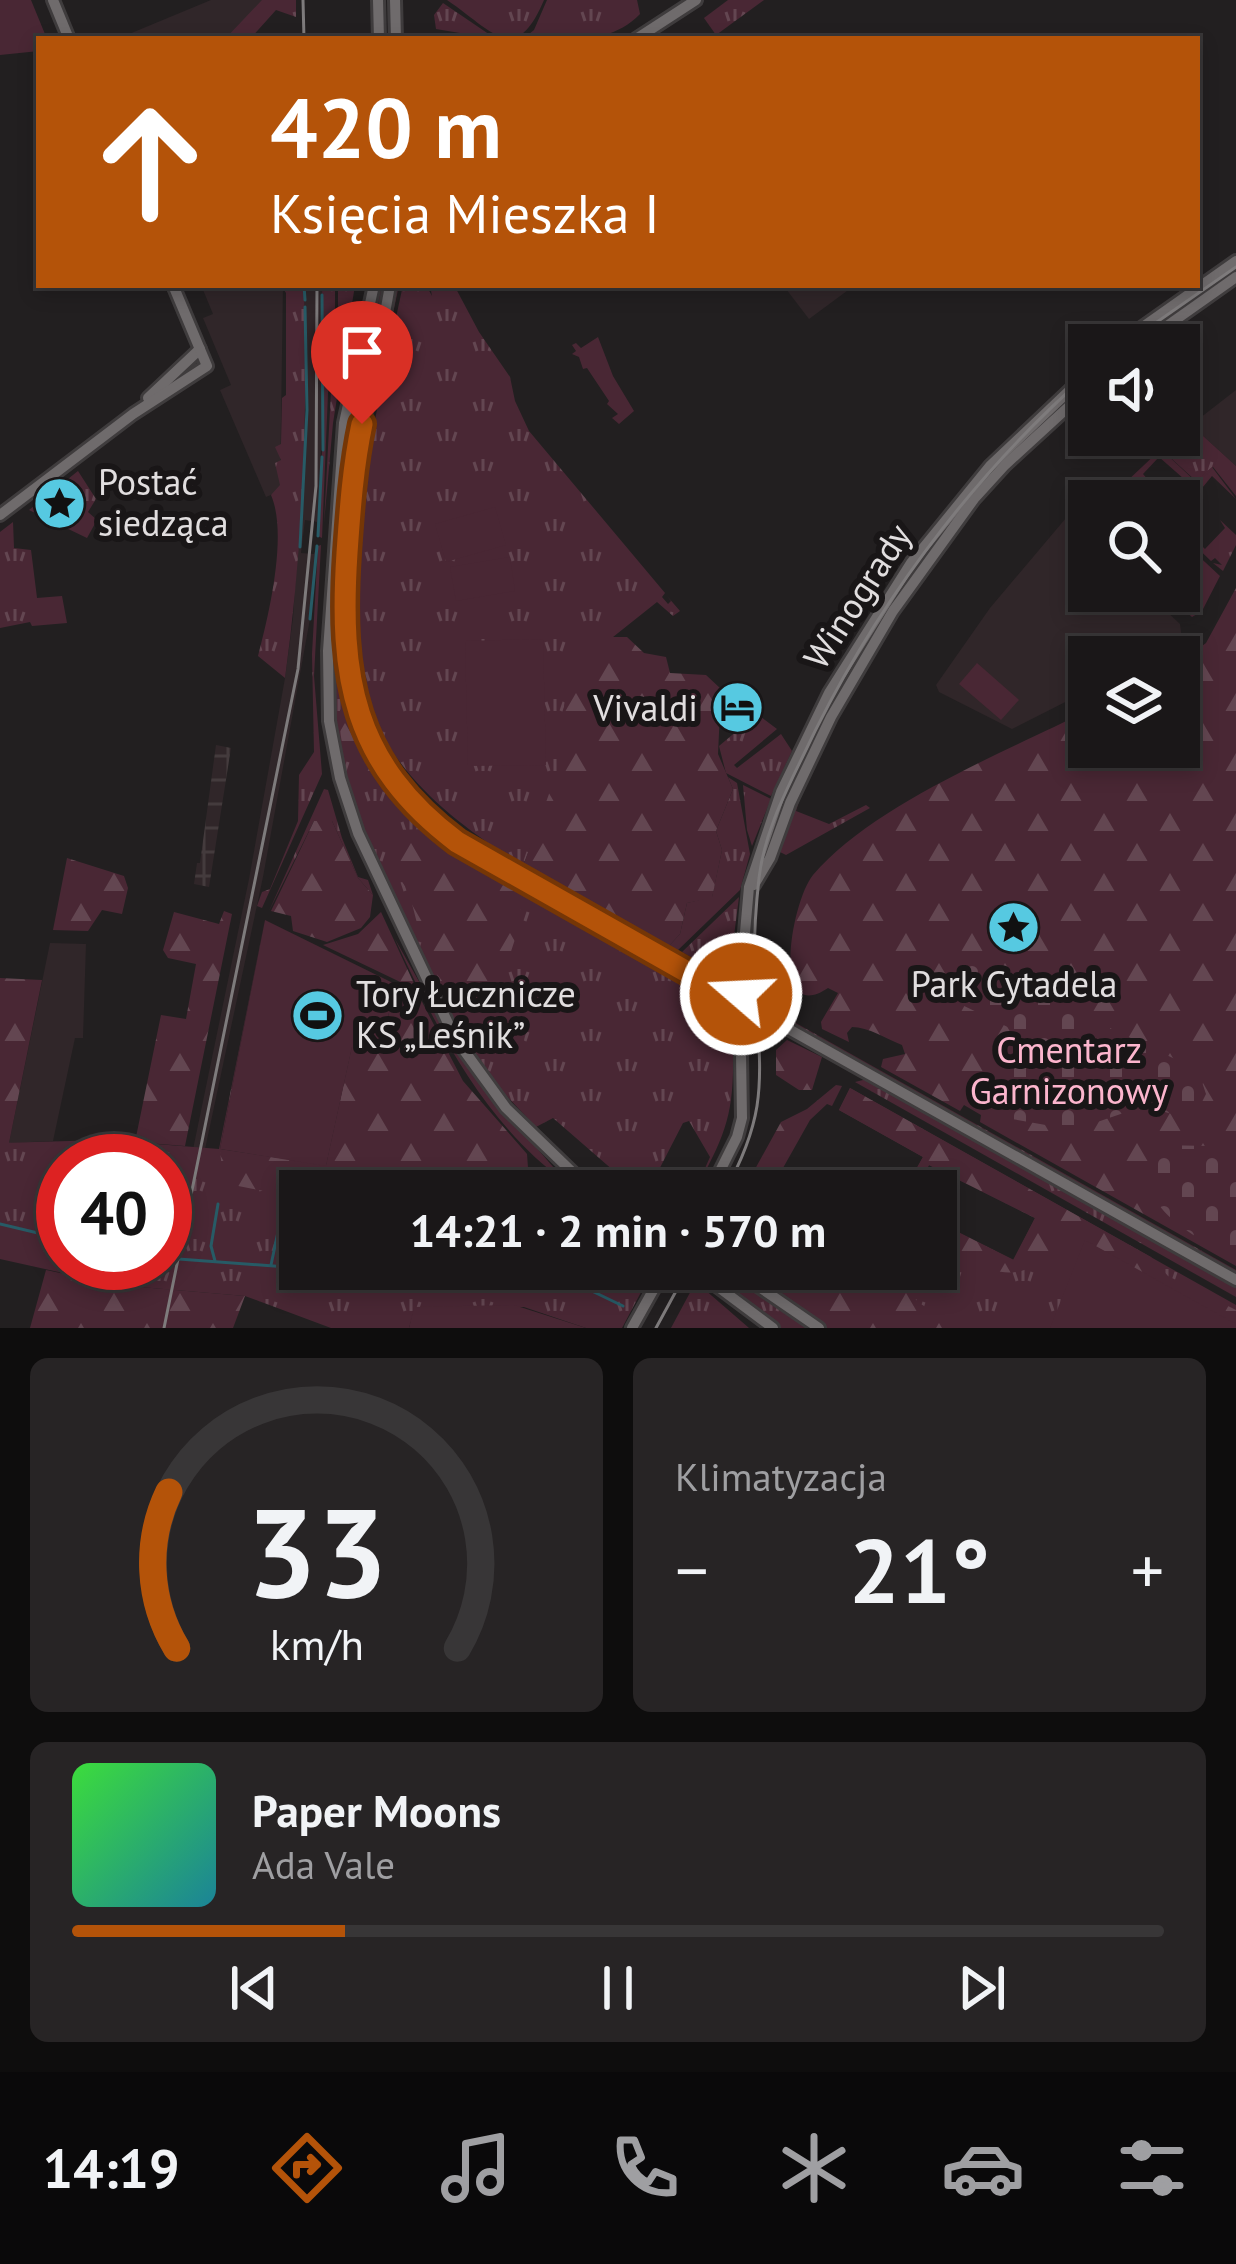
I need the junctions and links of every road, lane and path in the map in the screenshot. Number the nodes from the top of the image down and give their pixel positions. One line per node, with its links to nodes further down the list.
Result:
1 (53, 0): 6 (street)
2 (395, 0): 5 (street)
3 (696, 0): 9 (street)
4 (378, 3): 7 (street); 8 (street)
5 (398, 35)
6 (68, 36)
7 (369, 36)
8 (379, 36)
9 (641, 36)
10 (1236, 261): 12 (street)
11 (1236, 277): 18 (street)
12 (1200, 286)
13 (174, 288): 19 (street)
14 (373, 288): 26 (street)
15 (389, 288): 25 (street)
16 (1198, 288): 17 (street)
17 (1147, 324)
18 (1170, 324)
19 (200, 349): 22 (street); 22 (street)
20 (1068, 392): 24 (street, Winogrady)
21 (1068, 408): 24 (street, Winogrady)
22 (133, 413): 23 (street)
23 (0, 514)
24 (749, 899): 25 (street, Winogrady)
25 (742, 1003): 27 (street, Winogrady); 28 (street)
26 (570, 1170)
27 (720, 1170)
28 (1236, 1280)
29 (653, 1290): 32 (street)
30 (722, 1290): 33 (street)
31 (764, 1290): 34 (street)
32 (632, 1328)
33 (772, 1328)
34 (819, 1328)

